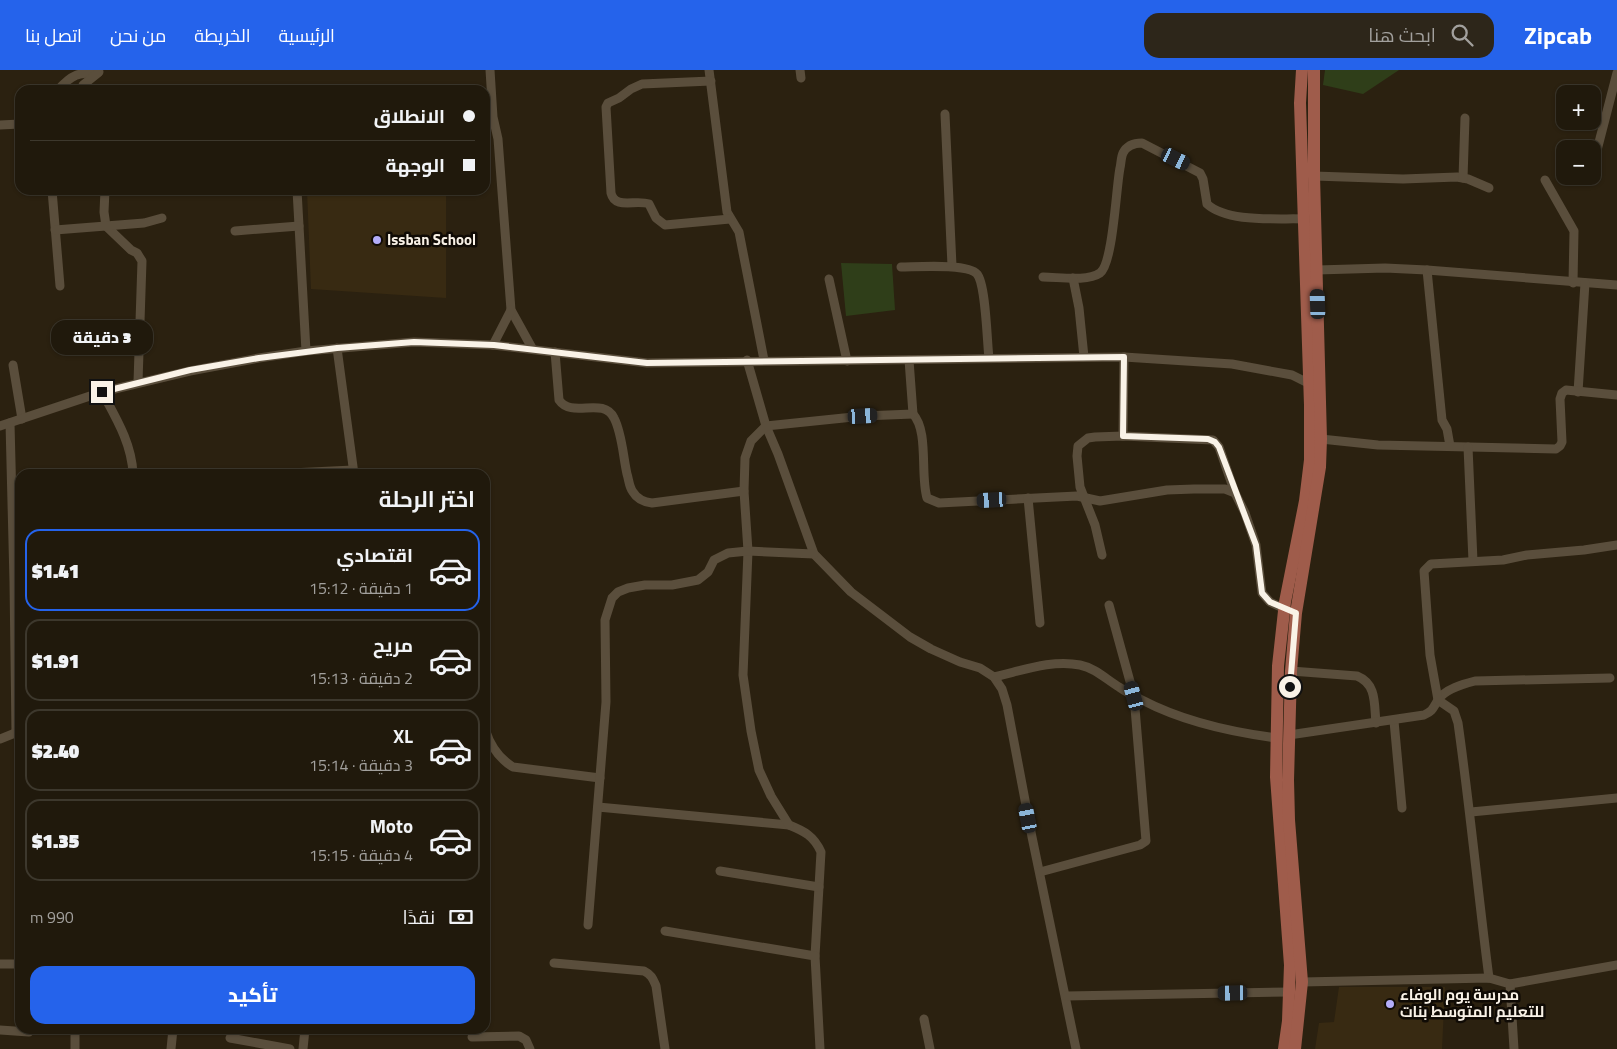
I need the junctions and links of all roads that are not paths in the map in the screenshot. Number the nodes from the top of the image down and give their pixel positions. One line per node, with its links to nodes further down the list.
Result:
1 (490, 70): 10 (street)
2 (709, 70): 7 (street)
3 (1302, 70): 27 (main road)
4 (1314, 70): 18 (main road)
5 (99, 71): 8 (street); 9 (street)
6 (1617, 73): 11 (street)
7 (711, 81): 26 (street); 26 (street)
8 (63, 85)
9 (83, 85)
10 (490, 85)
11 (1614, 94): 17 (street)
12 (945, 114): 32 (street)
13 (1465, 118): 19 (street)
14 (490, 119): 43 (street)
15 (15, 124): 16 (street)
16 (0, 125)
17 (1600, 140)
18 (1314, 176): 19 (street); 34 (main road)
19 (1463, 178): 21 (street)
20 (1545, 180): 39 (street)
21 (1489, 188)
22 (52, 195): 30 (street)
23 (105, 195): 28 (street)
24 (298, 195): 29 (street)
25 (162, 218): 28 (street)
26 (730, 219): 53 (street)
27 (1305, 219): 37 (street); 58 (main road)
28 (106, 226): 30 (street); 57 (street)
29 (299, 226): 31 (street); 47 (street)
30 (55, 230): 42 (street)
31 (234, 231)
32 (952, 266): 33 (street); 51 (street)
33 (901, 268)
34 (1317, 270): 35 (street); 59 (main road)
35 (1427, 270): 39 (street); 70 (street)
36 (1043, 277): 37 (street)
37 (1073, 278): 49 (street)
38 (829, 279): 55 (street)
39 (1573, 283): 40 (street)
40 (1585, 283): 41 (street); 61 (street)
41 (1617, 285)
42 (60, 286)
43 (511, 310): 44 (street); 46 (street)
44 (494, 345): 45 (street); 46 (street)
45 (337, 348): 47 (street); 73 (street)
46 (532, 348): 48 (street)
47 (306, 351): 57 (street)
48 (555, 352): 52 (street); 74 (street)
49 (1084, 357): 50 (street); 51 (street)
50 (1124, 357): 58 (street); 68 (street)
51 (989, 358): 54 (street)
52 (746, 360): 53 (street); 67 (street)
53 (764, 360): 55 (street)
54 (909, 360): 55 (street); 63 (street)
55 (847, 361)
56 (13, 366): 64 (street)
57 (138, 382): 60 (street)
58 (1308, 383): 59 (street); 84 (main road)
59 (1321, 390): 69 (main road)
60 (102, 392): 64 (street); 72 (street)
61 (1578, 392): 62 (street); 71 (street)
62 (1617, 395)
63 (913, 414): 67 (street); 77 (street)
64 (22, 419): 65 (street)
65 (10, 424): 66 (street); 85 (street)
66 (0, 426)
67 (766, 426): 74 (street); 80 (street)
68 (1123, 436): 75 (street); 76 (street)
69 (1321, 439): 70 (street); 84 (main road)
70 (1450, 446): 71 (street)
71 (1468, 447): 82 (street)
72 (133, 469)
73 (353, 469)
74 (744, 491): 79 (street)
75 (1235, 493): 76 (street); 84 (street)
76 (1083, 496): 77 (street); 81 (street)
77 (1028, 498): 86 (street)
78 (1617, 545): 82 (street)
79 (748, 551): 80 (street); 98 (street); 103 (street)
80 (814, 554): 88 (street)
81 (1102, 556)
82 (1473, 561): 91 (street)
83 (1109, 605): 90 (street)
84 (1290, 611): 87 (main road); 95 (main road)
85 (15, 619)
86 (1040, 623)
87 (1291, 671): 93 (street); 95 (main road)
88 (994, 676): 90 (street); 105 (street)
89 (1610, 678): 91 (street)
90 (1134, 696): 95 (street); 105 (street)
91 (1438, 700): 92 (street); 102 (street)
92 (1394, 720): 93 (street); 101 (street)
93 (1376, 723): 95 (street)
94 (15, 732): 96 (street)
95 (1283, 736): 115 (main road); 117 (main road)
96 (0, 739)
97 (490, 741): 98 (street)
98 (600, 778): 100 (street)
99 (1617, 798): 102 (street)
100 (598, 807): 103 (street); 107 (street)
101 (1402, 808)
102 (1471, 812): 114 (street)
103 (789, 825): 106 (street)
104 (720, 871): 106 (street)
105 (1040, 872): 118 (street)
106 (819, 887): 109 (street)
107 (588, 924)
108 (665, 932): 109 (street)
109 (815, 956): 133 (street)
110 (554, 963): 132 (street)
111 (0, 964): 112 (street)
112 (15, 964)
113 (1617, 965): 116 (street)
114 (1489, 978): 115 (street); 116 (street)
115 (1302, 982): 137 (main road)
116 (1510, 984): 138 (street)
117 (1289, 992): 118 (street); 136 (main road)
118 (1066, 996): 135 (street)
119 (924, 1019): 134 (street)
120 (0, 1030): 121 (street)
121 (15, 1031)
122 (75, 1034): 127 (street)
123 (172, 1034): 128 (street)
124 (304, 1034): 130 (street)
125 (472, 1036): 131 (street)
126 (230, 1038): 129 (street)
127 (75, 1049)
128 (171, 1049)
129 (290, 1049)
130 (303, 1049)
131 (530, 1049)
132 (665, 1049)
133 (820, 1049)
134 (930, 1049)
135 (1076, 1049)
136 (1284, 1049)
137 (1295, 1049)
138 (1514, 1049)

